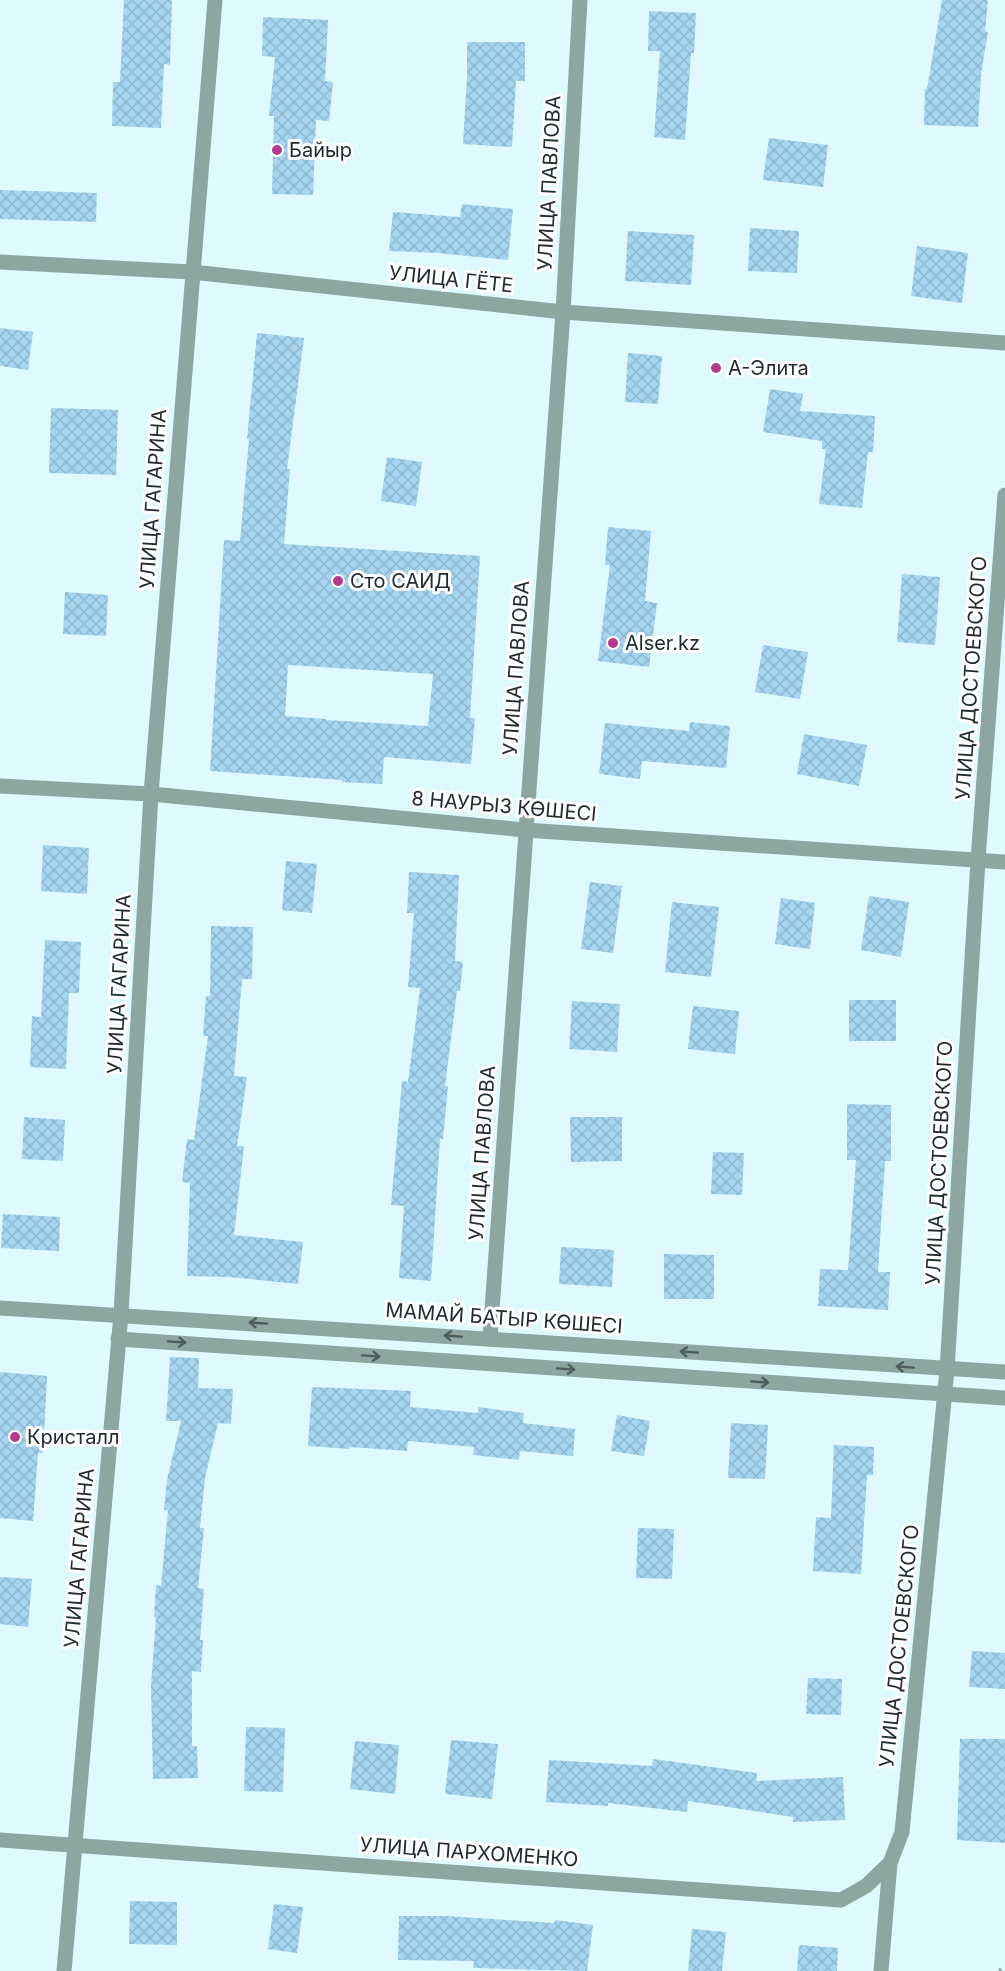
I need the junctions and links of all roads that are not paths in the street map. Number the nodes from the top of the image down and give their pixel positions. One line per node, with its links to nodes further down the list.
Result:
1 (215, 0): 4 (street, УЛИЦА ГАГАРИНА)
2 (580, 0): 5 (street, УЛИЦА ПАВЛОВА)
3 (0, 262): 4 (street, УЛИЦА ГЁТЕ)
4 (192, 272): 5 (street, УЛИЦА ГЁТЕ); 9 (street, УЛИЦА ГАГАРИНА)
5 (563, 312): 6 (street, УЛИЦА ГЁТЕ); 10 (street, УЛИЦА ПАВЛОВА)
6 (1005, 343)
7 (1005, 495): 11 (street, УЛИЦА ДОСТОЕВСКОГО)
8 (0, 786): 9 (street, 8 НАУРЫЗ КӨШЕСІ)
9 (151, 794): 10 (street, 8 НАУРЫЗ КӨШЕСІ); 14 (street, УЛИЦА ГАГАРИНА)
10 (525, 830): 11 (street, 8 НАУРЫЗ КӨШЕСІ); 15 (street, УЛИЦА ПАВЛОВА)
11 (978, 860): 12 (street, 8 НАУРЫЗ КӨШЕСІ); 17 (street, УЛИЦА ДОСТОЕВСКОГО)
12 (1005, 862)
13 (0, 1308): 14 (street, МАМАЙ БАТЫР КӨШЕСІ)
14 (121, 1314): 15 (street, МАМАЙ БАТЫР КӨШЕСІ, one-way to 14); 16 (street, УЛИЦА ГАГАРИНА)
15 (490, 1338): 17 (street, МАМАЙ БАТЫР КӨШЕСІ, one-way to 15)
16 (118, 1339): 19 (street, one-way to 19); 23 (street, УЛИЦА ГАГАРИНА)
17 (947, 1370): 18 (street, МАМАЙ БАТЫР КӨШЕСІ); 19 (street, УЛИЦА ДОСТОЕВСКОГО)
18 (1005, 1372)
19 (945, 1394): 20 (street); 21 (street, УЛИЦА ДОСТОЕВСКОГО)
20 (1005, 1398)
21 (902, 1832): 24 (street, УЛИЦА ПАРХОМЕНКО)
22 (0, 1840): 23 (street, УЛИЦА ПАРХОМЕНКО)
23 (76, 1845): 24 (street, УЛИЦА ПАРХОМЕНКО); 25 (street, УЛИЦА ГАГАРИНА)
24 (890, 1863): 26 (street)
25 (64, 1971)
26 (881, 1971)

